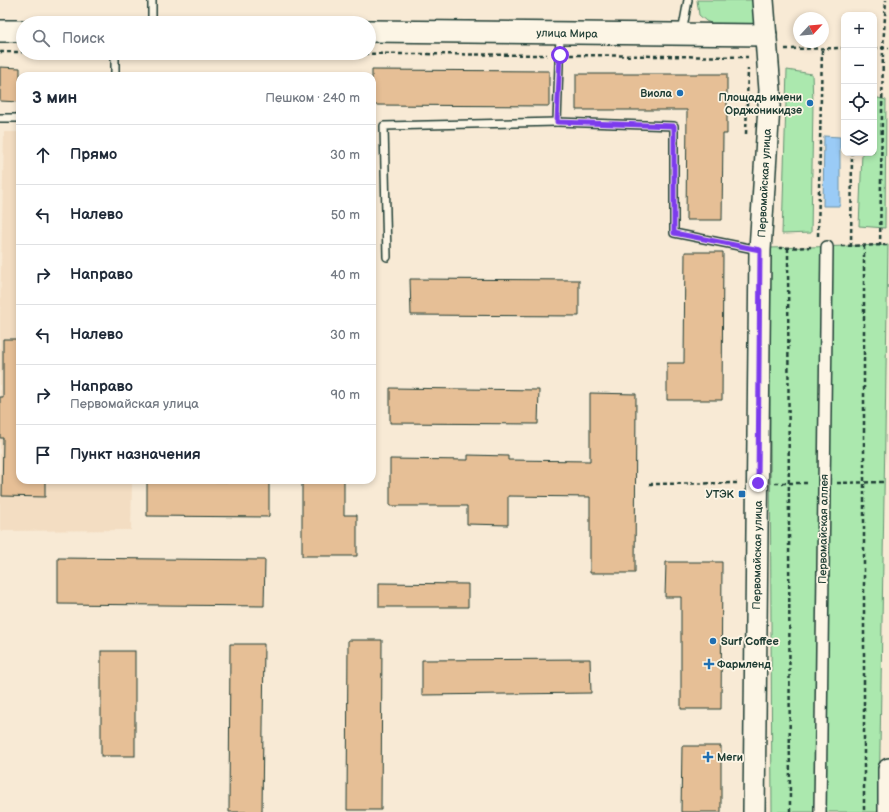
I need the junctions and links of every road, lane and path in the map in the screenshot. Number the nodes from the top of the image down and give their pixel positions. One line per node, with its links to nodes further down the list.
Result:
1 (152, 0): 5 (lane)
2 (688, 0): 10 (lane)
3 (763, 0): 11 (main road, Первомайская улица)
4 (886, 0): 15 (path)
5 (152, 16)
6 (16, 31): 8 (main road)
7 (376, 31): 9 (main road, улица Мира)
8 (0, 32)
9 (560, 33): 10 (main road, улица Мира); 21 (lane)
10 (682, 34): 11 (main road, улица Мира)
11 (766, 35): 35 (main road, Первомайская улица)
12 (782, 48): 17 (path)
13 (841, 48): 17 (path)
14 (877, 48): 15 (path)
15 (883, 48): 16 (path); 32 (path)
16 (889, 48)
17 (822, 49): 29 (path)
18 (0, 52): 19 (path)
19 (16, 52)
20 (376, 54): 21 (path)
21 (560, 55): 22 (path); 27 (lane)
22 (748, 57)
23 (115, 60): 24 (lane)
24 (115, 72)
25 (0, 118): 26 (lane)
26 (16, 118)
27 (557, 122): 35 (lane); 36 (lane)
28 (852, 156): 31 (path)
29 (818, 239)
30 (888, 245): 32 (path)
31 (864, 246): 32 (path); 43 (path)
32 (880, 246)
33 (822, 247): 34 (path); 42 (street, Первомайская аллея)
34 (788, 248): 35 (path); 41 (path)
35 (768, 249): 40 (main road, Первомайская улица)
36 (387, 257)
37 (742, 483): 38 (path)
38 (649, 484)
39 (889, 769): 44 (main road)
40 (754, 812)
41 (790, 812)
42 (820, 812)
43 (864, 812)
44 (888, 812)

